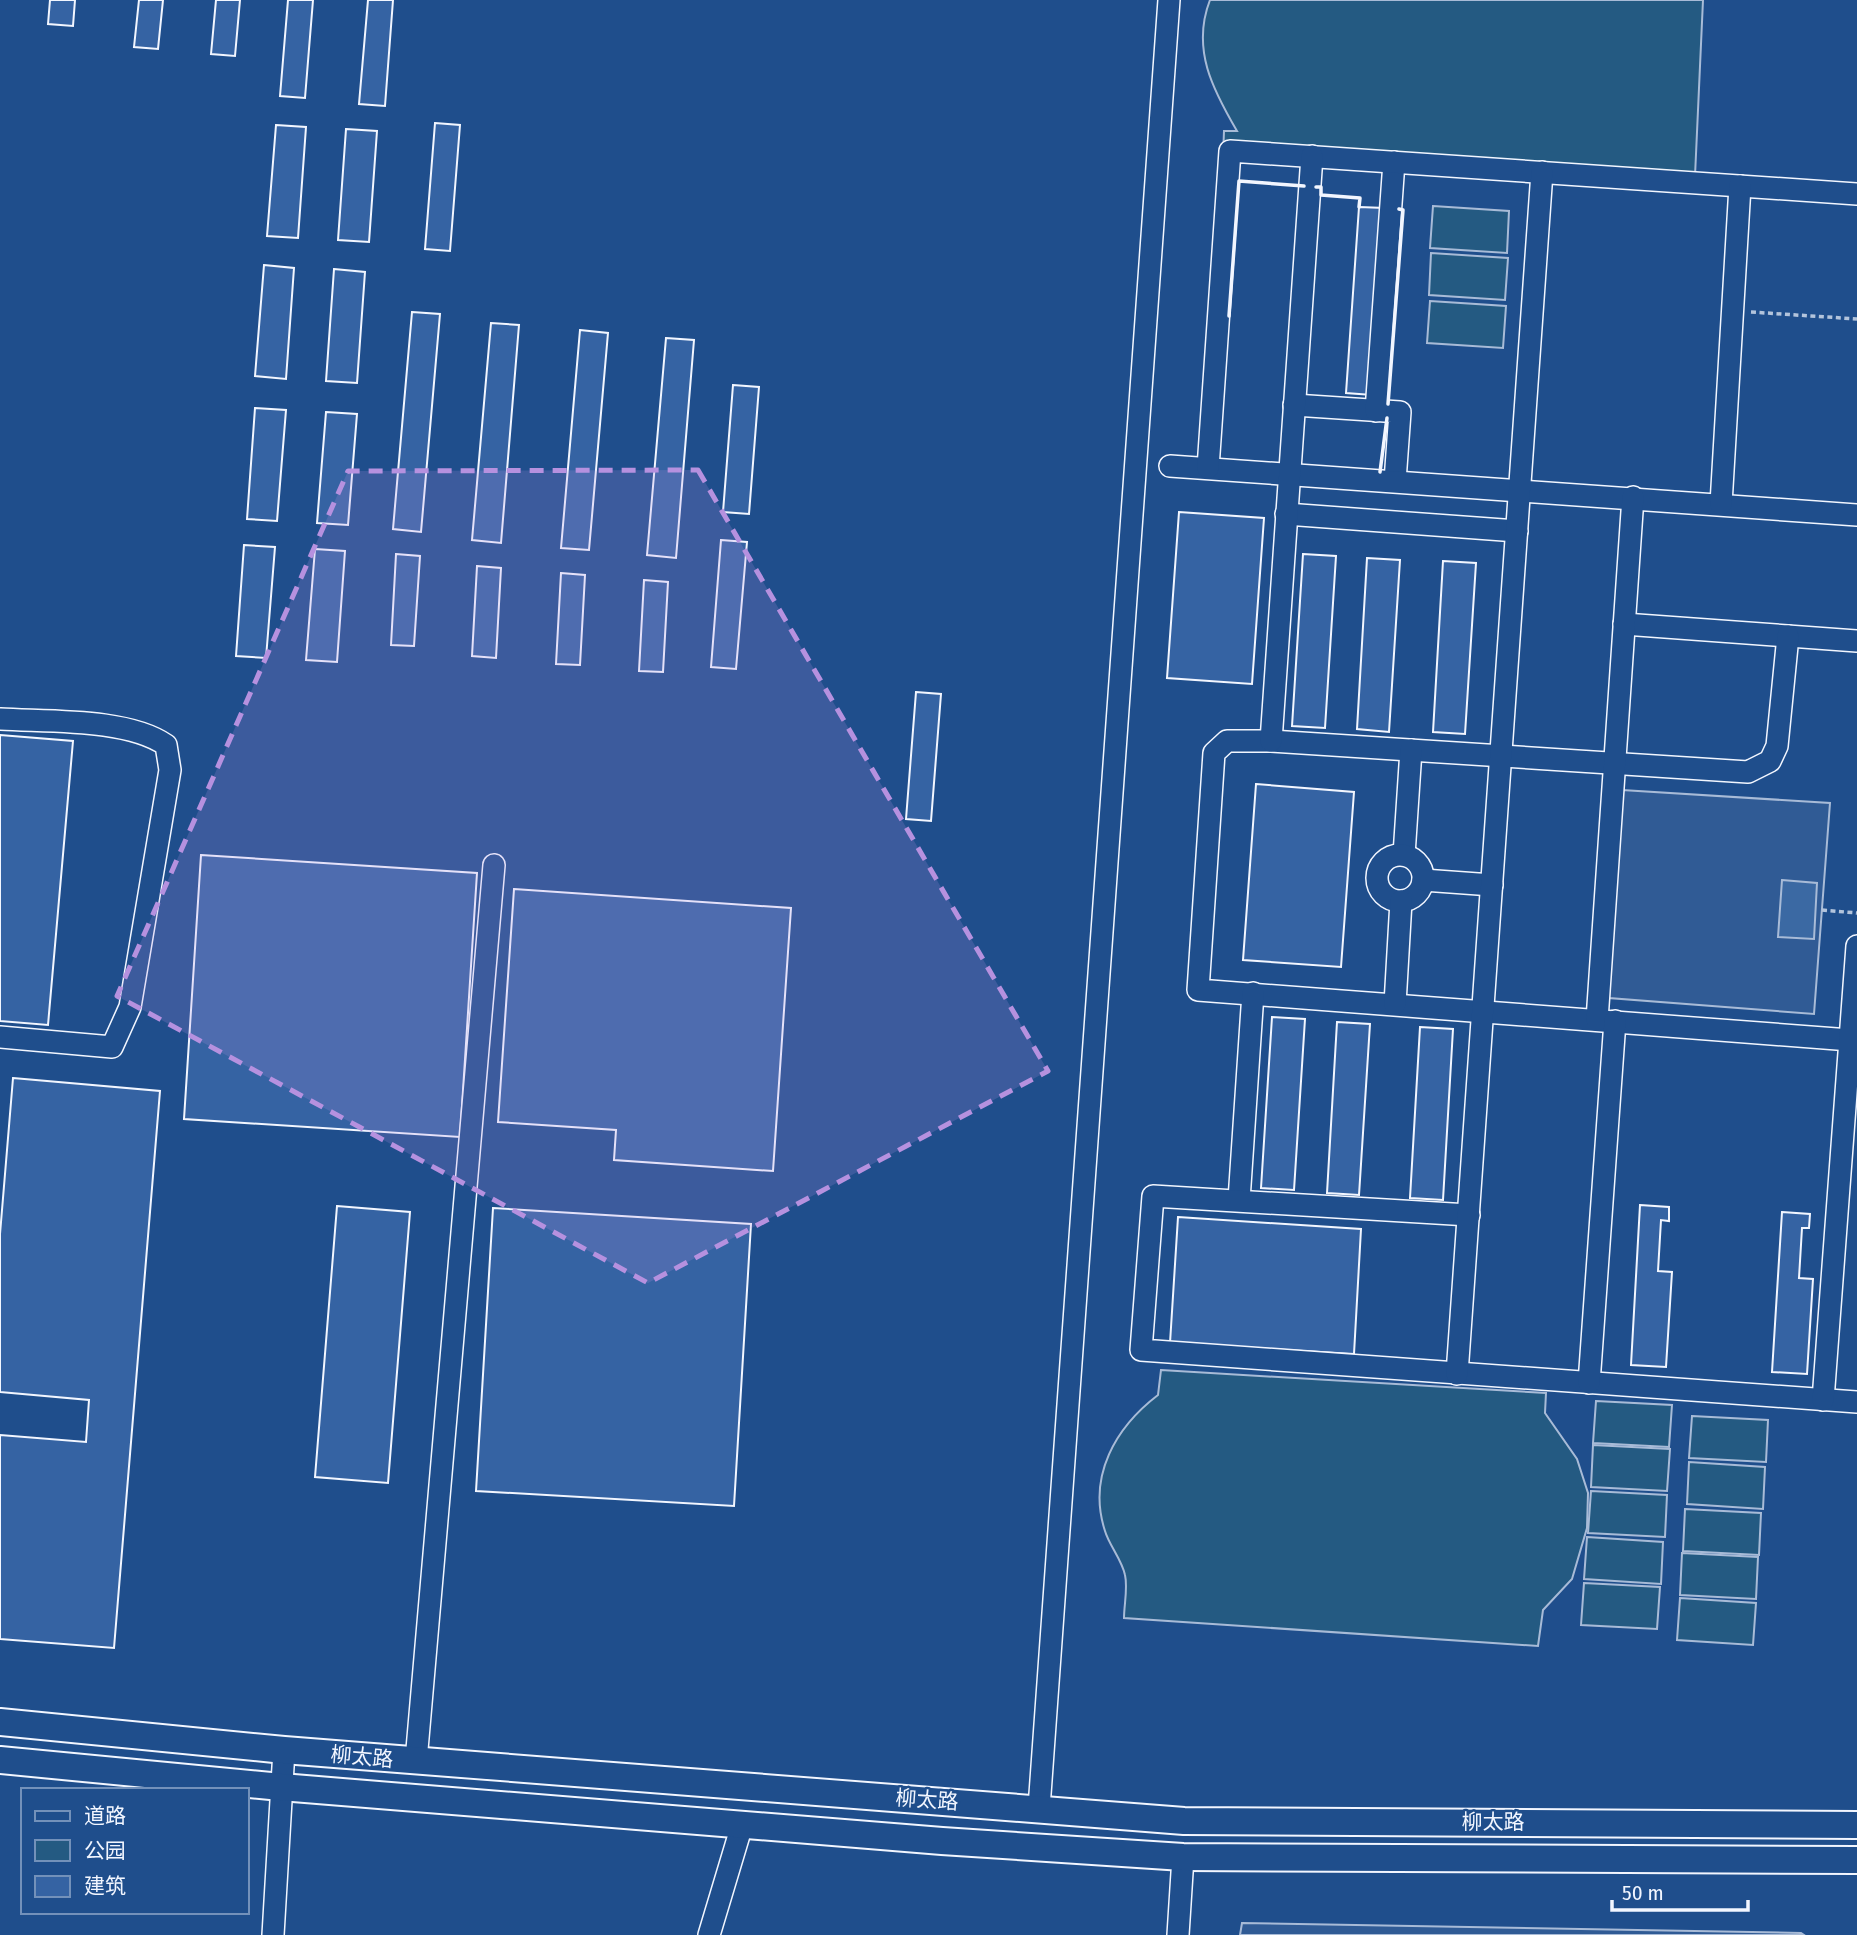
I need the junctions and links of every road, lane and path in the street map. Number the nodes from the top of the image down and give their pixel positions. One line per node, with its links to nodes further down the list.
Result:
1 (1169, 0): 54 (street)
2 (1312, 156): 3 (street); 9 (street); 12 (street)
3 (1394, 162): 4 (street); 10 (street)
4 (1542, 172): 5 (street); 15 (street)
5 (1740, 186): 6 (street); 7 (street)
6 (1857, 194)
7 (1733, 311): 8 (path); 17 (street)
8 (1857, 319)
9 (1294, 405): 10 (street); 13 (street)
10 (1376, 411): 14 (street)
11 (1170, 466): 12 (street)
12 (1208, 468): 13 (street)
13 (1289, 473): 14 (street); 18 (street)
14 (1395, 481): 15 (street)
15 (1520, 489): 16 (street); 20 (street)
16 (1633, 496): 17 (street); 21 (street)
17 (1721, 504): 19 (street)
18 (1286, 514): 20 (street); 25 (street)
19 (1857, 515)
20 (1517, 531): 27 (street)
21 (1624, 624): 22 (street); 28 (street)
22 (1788, 636): 23 (street); 28 (street)
23 (1857, 641)
24 (0, 719): 41 (street)
25 (1270, 741): 26 (street); 37 (street)
26 (1411, 750): 27 (street); 29 (street)
27 (1501, 757): 28 (street); 32 (street)
28 (1614, 765): 40 (street)
29 (1404, 855): 31 (street); 33 (street)
30 (494, 865): 52 (street)
31 (1423, 880): 32 (street); 33 (street)
32 (1492, 885): 39 (street)
33 (1401, 901): 38 (street)
34 (1822, 910): 35 (path)
35 (1857, 913)
36 (1857, 946): 42 (street)
37 (1253, 993): 38 (street); 43 (street)
38 (1395, 1004): 39 (street)
39 (1483, 1011): 40 (street); 44 (street)
40 (1606, 1021): 42 (street); 46 (street)
41 (0, 1037)
42 (1850, 1040): 47 (street)
43 (1240, 1200): 44 (street); 45 (street)
44 (1469, 1215): 45 (street)
45 (1457, 1374): 46 (street)
46 (1589, 1383): 47 (street)
47 (1823, 1400): 48 (street)
48 (1857, 1402)
49 (0, 1722): 50 (main road, 柳太路)
50 (284, 1750): 52 (main road, 柳太路); 53 (street)
51 (0, 1760): 53 (main road, 柳太路)
52 (416, 1761): 54 (main road, 柳太路)
53 (281, 1787): 55 (main road, 柳太路); 59 (street)
54 (1039, 1808): 56 (main road, 柳太路)
55 (741, 1825): 57 (main road, 柳太路); 60 (street)
56 (1857, 1825)
57 (1183, 1857): 58 (main road, 柳太路); 61 (street)
58 (1857, 1860)
59 (273, 1935)
60 (709, 1935)
61 (1178, 1935)

